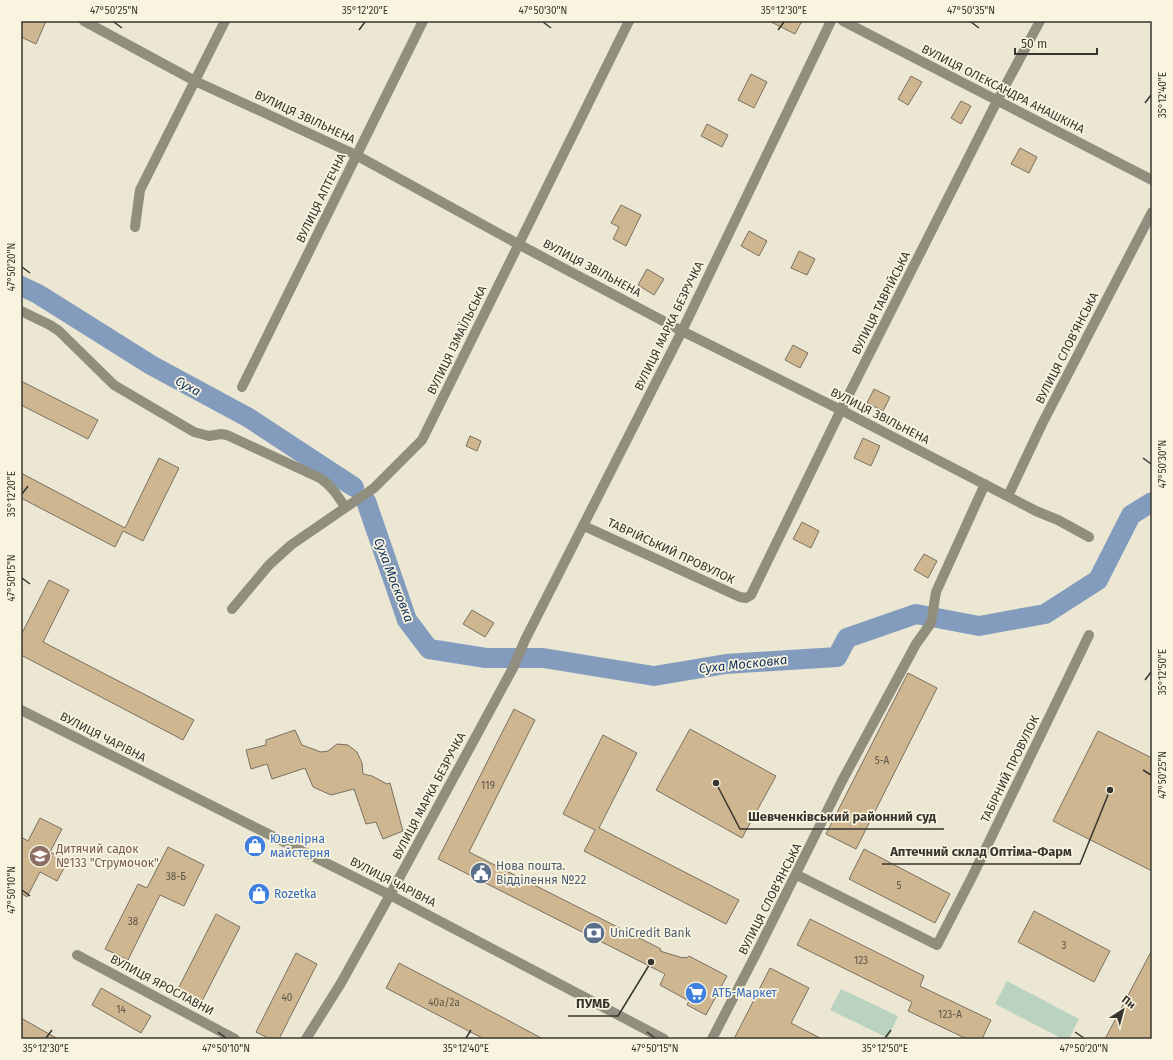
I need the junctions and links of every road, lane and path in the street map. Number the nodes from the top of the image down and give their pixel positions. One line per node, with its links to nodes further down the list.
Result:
1 (84, 21): 8 (street, ВУЛИЦЯ ЗВІЛЬНЕНА)
2 (225, 21): 8 (street)
3 (423, 21): 10 (street, ВУЛИЦЯ АПТЕЧНА)
4 (629, 21): 14 (street, ВУЛИЦЯ ІЗМАЇЛЬСЬКА)
5 (831, 21): 16 (street, ВУЛИЦЯ МАРКА БЕЗРУЧКА)
6 (843, 21): 9 (street, ВУЛИЦЯ ОЛЕКСАНДРА АНАШКІНА)
7 (1040, 21): 9 (street, ВУЛИЦЯ ТАВРІЙСЬКА)
8 (195, 81): 10 (street, ВУЛИЦЯ ЗВІЛЬНЕНА); 13 (street)
9 (997, 101): 11 (street, ВУЛИЦЯ ОЛЕКСАНДРА АНАШКІНА); 18 (street, ВУЛИЦЯ ТАВРІЙСЬКА)
10 (356, 155): 14 (street, ВУЛИЦЯ ЗВІЛЬНЕНА); 17 (street, ВУЛИЦЯ АПТЕЧНА)
11 (1152, 180)
12 (1152, 212): 20 (street, ВУЛИЦЯ СЛОВ’ЯНСЬКА)
13 (135, 227)
14 (518, 244): 16 (street, ВУЛИЦЯ ЗВІЛЬНЕНА); 21 (street, ВУЛИЦЯ ІЗМАЇЛЬСЬКА)
15 (21, 312): 21 (street)
16 (682, 331): 18 (street, ВУЛИЦЯ ЗВІЛЬНЕНА); 22 (street, ВУЛИЦЯ МАРКА БЕЗРУЧКА)
17 (242, 387)
18 (841, 410): 19 (street, ВУЛИЦЯ ЗВІЛЬНЕНА); 24 (street, ВУЛИЦЯ ТАВРІЙСЬКА)
19 (985, 484): 20 (street, ВУЛИЦЯ ЗВІЛЬНЕНА); 28 (street, ВУЛИЦЯ СЛОВ’ЯНСЬКА)
20 (1008, 496): 23 (street, ВУЛИЦЯ ЗВІЛЬНЕНА)
21 (345, 507): 25 (street, ВУЛИЦЯ ІЗМАЇЛЬСЬКА)
22 (584, 526): 24 (street, ТАВРІЙСЬКИЙ ПРОВУЛОК); 29 (street, ВУЛИЦЯ МАРКА БЕЗРУЧКА)
23 (1089, 537)
24 (748, 598)
25 (232, 609)
26 (1090, 635): 28 (street, ТАБІРНИЙ ПРОВУЛОК)
27 (21, 710): 29 (street, ВУЛИЦЯ ЧАРІВНА)
28 (797, 875): 34 (street, ВУЛИЦЯ СЛОВ’ЯНСЬКА)
29 (390, 895): 32 (street, ВУЛИЦЯ МАРКА БЕЗРУЧКА); 33 (street, ВУЛИЦЯ ЧАРІВНА)
30 (77, 955): 31 (street, ВУЛИЦЯ ЯРОСЛАВНИ)
31 (235, 1039)
32 (306, 1039)
33 (664, 1039)
34 (712, 1039)

